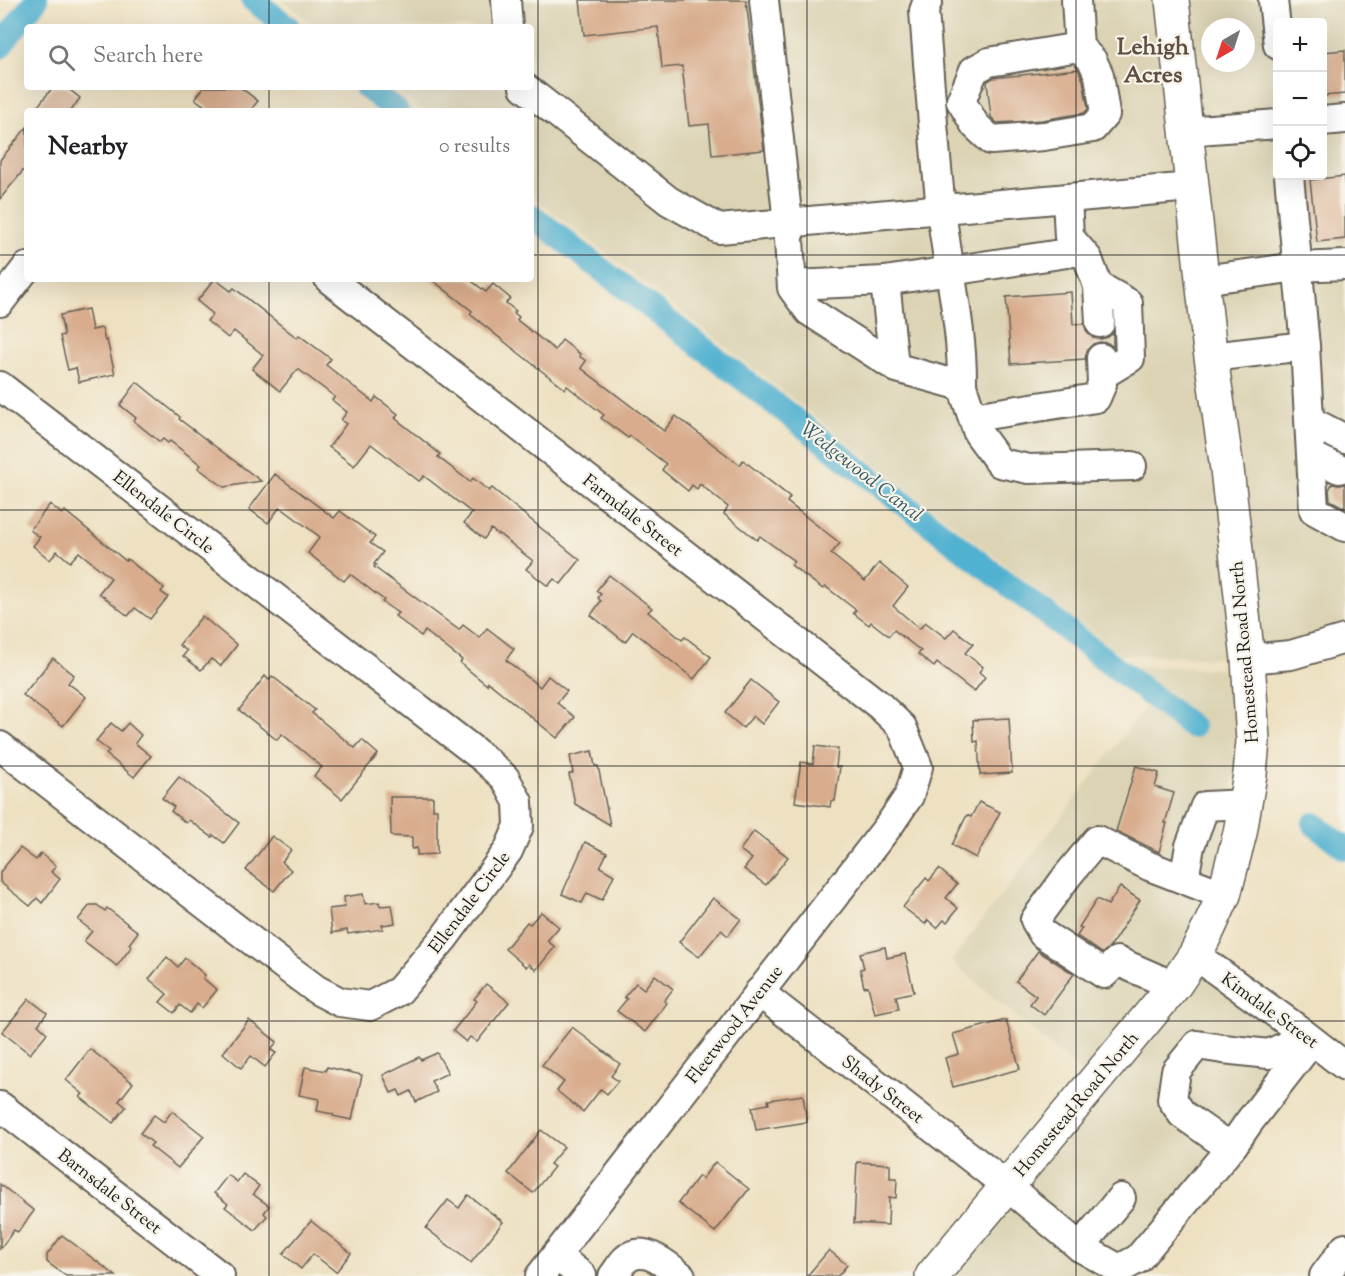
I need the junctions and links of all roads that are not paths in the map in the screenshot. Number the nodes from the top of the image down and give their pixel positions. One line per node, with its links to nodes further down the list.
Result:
1 (506, 0): 8 (street)
2 (764, 0): 21 (street)
3 (928, 0): 12 (street)
4 (1076, 0): 9 (street)
5 (1172, 0): 16 (main road, Homestead Road North)
6 (1274, 0): 7 (street)
7 (1276, 18)
8 (508, 24)
9 (1079, 47): 11 (street); 11 (street)
10 (528, 90): 21 (street)
11 (961, 101): 12 (street)
12 (932, 102): 20 (street)
13 (1345, 119): 14 (street)
14 (1327, 121)
15 (1273, 124): 16 (street)
16 (1185, 131): 18 (main road, Homestead Road North)
17 (1289, 180): 24 (street)
18 (1191, 187): 19 (street); 27 (main road, Homestead Road North)
19 (1067, 198): 20 (street); 22 (street)
20 (941, 209): 21 (street); 26 (street)
21 (788, 223): 31 (street)
22 (1080, 251): 26 (street); 32 (street)
23 (1345, 265): 24 (street)
24 (1298, 267): 27 (street); 36 (street)
25 (24, 271): 33 (street)
26 (950, 271): 28 (street); 40 (street)
27 (1202, 280): 37 (main road, Homestead Road North)
28 (885, 281): 30 (street); 38 (street)
29 (333, 282): 51 (street, Farmdale Street)
30 (834, 284): 31 (street); 35 (street)
31 (792, 285): 35 (street)
32 (1098, 286): 34 (street); 41 (street)
33 (0, 302)
34 (1100, 322)
35 (839, 331): 38 (street)
36 (1305, 346): 37 (street); 42 (street)
37 (1211, 357): 49 (main road, Homestead Road North)
38 (894, 366): 40 (street)
39 (0, 386): 50 (street, Ellendale Circle)
40 (962, 386): 41 (street)
41 (973, 417): 45 (street)
42 (1310, 421): 43 (street); 44 (street)
43 (1345, 438)
44 (1312, 456): 46 (street); 47 (street)
45 (1132, 466)
46 (1339, 469)
47 (1345, 527)
48 (1345, 639): 49 (street)
49 (1248, 659): 52 (main road, Homestead Road North)
50 (0, 746)
51 (918, 766): 57 (street, Fleetwood Avenue)
52 (1245, 804): 53 (street); 54 (main road, Homestead Road North)
53 (1184, 879): 54 (street); 56 (street)
54 (1224, 895): 55 (main road, Homestead Road North)
55 (1195, 955): 56 (main road, Homestead Road North); 58 (street, Kimdale Street)
56 (1174, 986): 62 (main road, Homestead Road North)
57 (759, 992): 62 (street, Shady Street); 66 (street, Fleetwood Avenue)
58 (1306, 1036): 59 (street, Kimdale Street); 61 (street); 61 (street)
59 (1345, 1066)
60 (0, 1106): 67 (street, Barnsdale Street)
61 (1233, 1145): 64 (street, Shady Street)
62 (1007, 1186): 64 (street, Shady Street); 71 (main road, Homestead Road North)
63 (1121, 1197): 64 (street)
64 (1080, 1247)
65 (1345, 1248): 72 (street)
66 (548, 1266): 68 (street)
67 (220, 1276)
68 (582, 1276)
69 (613, 1276): 70 (street)
70 (681, 1276)
71 (932, 1276)
72 (1323, 1276)

